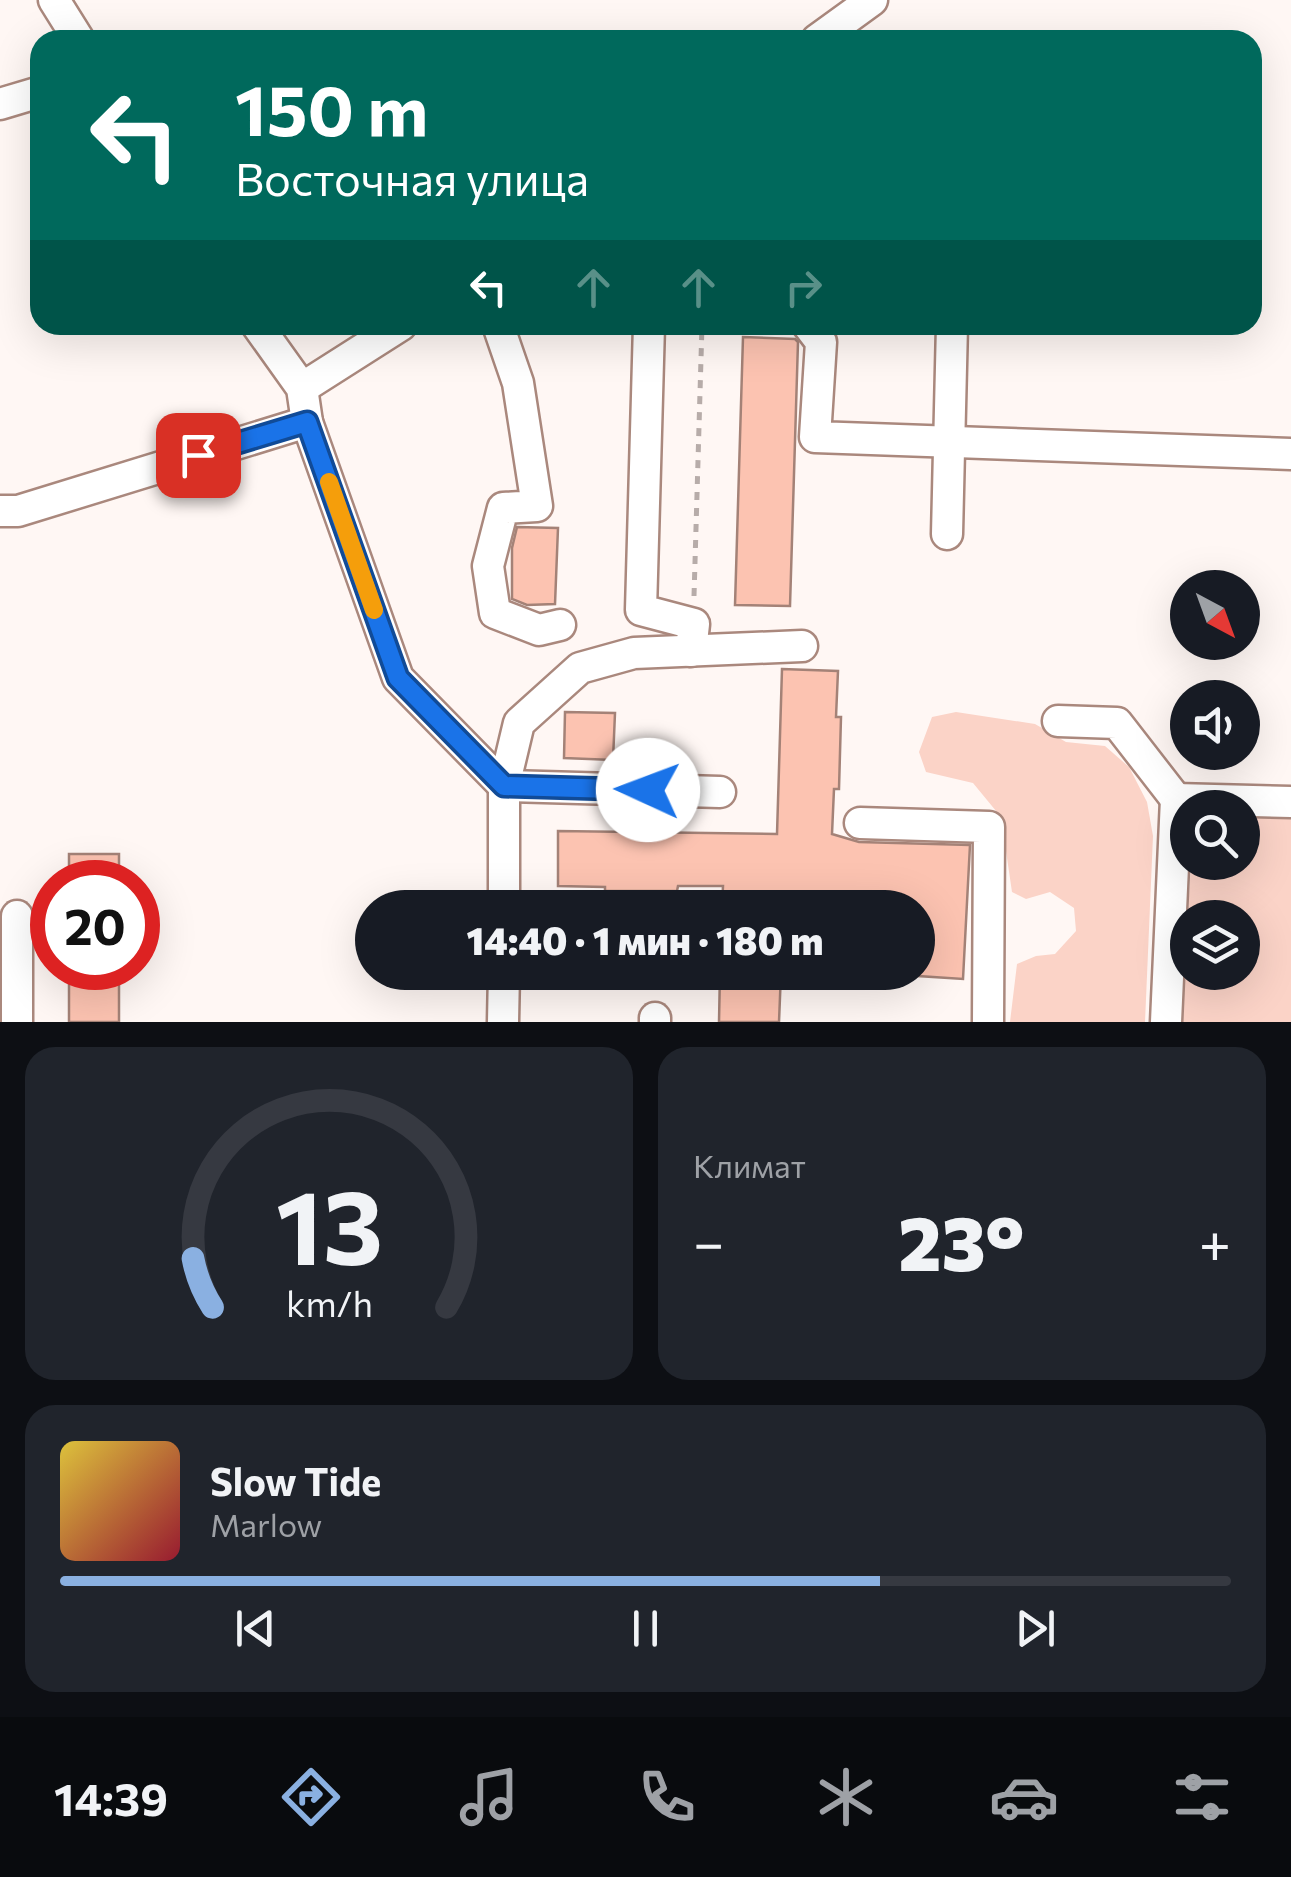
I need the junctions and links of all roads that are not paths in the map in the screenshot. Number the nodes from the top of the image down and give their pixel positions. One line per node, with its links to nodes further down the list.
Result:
1 (54, 0): 3 (street)
2 (872, 0): 4 (street)
3 (73, 30)
4 (831, 30)
5 (30, 95): 6 (street)
6 (0, 104)
7 (264, 335): 13 (street)
8 (384, 335): 13 (street)
9 (501, 335): 19 (street)
10 (649, 335): 20 (street)
11 (816, 335): 15 (street)
12 (952, 335): 15 (street)
13 (302, 388): 14 (street)
14 (307, 422): 17 (street); 23 (street)
15 (949, 442): 16 (street); 18 (street)
16 (1291, 454)
17 (0, 511)
18 (947, 534)
19 (560, 625)
20 (692, 637): 21 (street); 23 (street)
21 (802, 646)
22 (1058, 721): 24 (street)
23 (504, 786): 25 (street); 30 (street)
24 (1170, 791)
25 (720, 792)
26 (1260, 801): 27 (street)
27 (1291, 802)
28 (860, 823): 35 (street)
29 (1172, 880): 36 (street)
30 (504, 890)
31 (17, 916): 33 (street)
32 (504, 990): 34 (street)
33 (16, 1022)
34 (503, 1022)
35 (988, 1022)
36 (1166, 1022)

